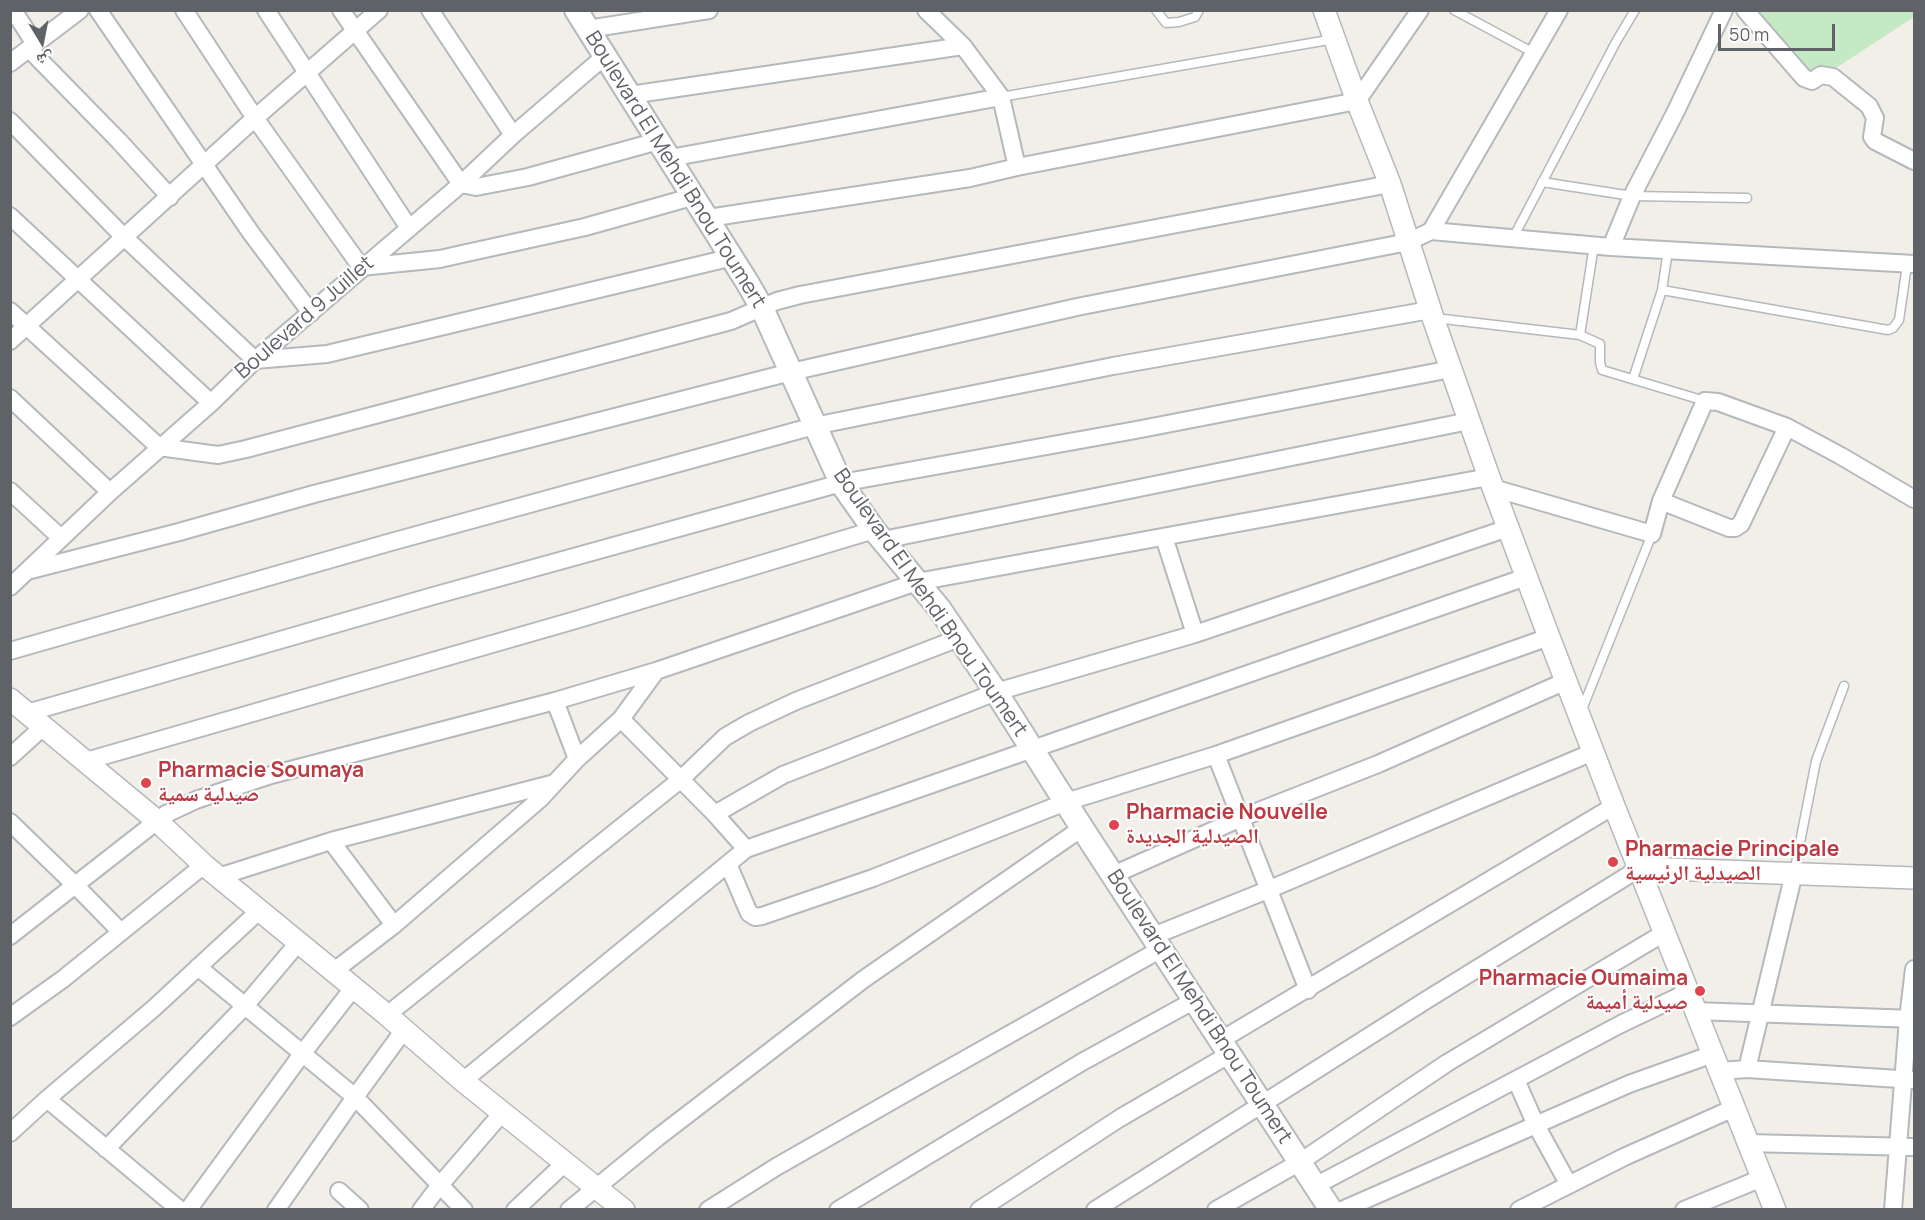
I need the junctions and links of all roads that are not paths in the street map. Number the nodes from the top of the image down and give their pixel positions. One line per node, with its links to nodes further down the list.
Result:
1 (13, 10): 23 (street)
2 (80, 10): 23 (street)
3 (98, 10): 37 (street)
4 (184, 10): 32 (street)
5 (266, 10): 28 (street)
6 (341, 10): 21 (street)
7 (380, 10): 21 (street)
8 (430, 10): 34 (street)
9 (709, 10): 20 (street)
10 (926, 10): 24 (street)
11 (1156, 10): 12 (lane)
12 (1199, 10)
13 (1324, 10): 22 (street)
14 (1420, 10): 31 (street)
15 (1454, 10): 25 (lane)
16 (1559, 10): 25 (street)
17 (1635, 10): 39 (lane)
18 (1725, 10): 43 (street)
19 (1745, 10): 36 (street)
20 (582, 20): 26 (main road, Boulevard El Mehdi Bnou Toumert)
21 (355, 31): 28 (street); 40 (street)
22 (1335, 39): 30 (lane); 31 (street)
23 (32, 46): 27 (street); 44 (street)
24 (963, 46): 29 (street); 30 (street)
25 (1534, 53): 49 (street)
26 (605, 56): 29 (main road, Boulevard El Mehdi Bnou Toumert); 34 (street, Boulevard 9 Juillet)
27 (10, 63)
28 (306, 73): 32 (street); 48 (street)
29 (630, 95): 35 (main road, Boulevard El Mehdi Bnou Toumert)
30 (1001, 97): 35 (street); 38 (street)
31 (1357, 101): 38 (street); 41 (street)
32 (255, 118): 37 (street); 57 (street)
33 (10, 122): 50 (street)
34 (513, 135): 40 (street, Boulevard 9 Juillet)
35 (664, 149): 40 (street); 42 (main road, Boulevard El Mehdi Bnou Toumert)
36 (1914, 161)
37 (204, 164): 44 (street); 62 (street)
38 (1017, 167): 47 (street)
39 (1542, 182): 43 (lane); 51 (lane)
40 (461, 184): 48 (street, Boulevard 9 Juillet)
41 (1390, 184): 52 (street); 60 (street)
42 (695, 196): 47 (main road, Boulevard El Mehdi Bnou Toumert); 57 (street)
43 (1632, 196): 45 (lane); 53 (street)
44 (170, 197): 50 (street)
45 (1746, 198)
46 (10, 216): 58 (street)
47 (708, 218): 55 (main road, Boulevard El Mehdi Bnou Toumert)
48 (409, 228): 57 (street, Boulevard 9 Juillet)
49 (1431, 231): 51 (street); 52 (street)
50 (123, 236): 58 (street); 67 (street)
51 (1513, 238): 53 (street)
52 (1408, 242): 63 (street); 69 (street)
53 (1603, 246): 54 (street); 65 (lane)
54 (1668, 250): 56 (street); 59 (lane)
55 (733, 257): 60 (main road, Boulevard El Mehdi Bnou Toumert); 67 (street)
56 (1911, 265): 59 (lane)
57 (361, 267): 62 (street, Boulevard 9 Juillet)
58 (78, 279): 64 (street); 73 (street)
59 (1662, 290): 70 (lane)
60 (762, 308): 69 (main road, Boulevard El Mehdi Bnou Toumert); 77 (street)
61 (10, 310): 64 (street)
62 (311, 313): 67 (street, Boulevard 9 Juillet)
63 (1432, 314): 65 (lane); 68 (street); 75 (street)
64 (27, 326): 66 (street); 77 (street)
65 (1580, 335): 70 (lane)
66 (10, 341)
67 (255, 360): 73 (street, Boulevard 9 Juillet)
68 (1451, 369): 74 (street); 78 (street)
69 (791, 372): 75 (main road, Boulevard El Mehdi Bnou Toumert); 89 (street)
70 (1633, 379): 72 (lane)
71 (10, 398): 81 (street)
72 (1705, 401): 76 (street); 83 (street)
73 (211, 403): 77 (street, Boulevard 9 Juillet)
74 (1469, 421): 79 (street); 86 (street)
75 (814, 426): 78 (main road, Boulevard El Mehdi Bnou Toumert); 96 (street)
76 (1786, 427): 82 (street); 83 (street)
77 (159, 447): 81 (street, Boulevard 9 Juillet)
78 (841, 483): 86 (main road, Boulevard El Mehdi Bnou Toumert); 102 (street)
79 (1491, 483): 84 (street); 85 (street); 87 (street)
80 (10, 491): 88 (street)
81 (110, 492): 88 (street, Boulevard 9 Juillet)
82 (1914, 499)
83 (1661, 501): 85 (street)
84 (1508, 528): 90 (street); 93 (street)
85 (1652, 534): 103 (lane)
86 (879, 535): 91 (main road, Boulevard El Mehdi Bnou Toumert); 111 (street)
87 (1164, 537): 91 (street); 93 (street)
88 (61, 538): 89 (street, Boulevard 9 Juillet)
89 (27, 571): 92 (street, Boulevard 9 Juillet)
90 (1526, 577): 94 (street); 106 (street)
91 (917, 582): 95 (main road, Boulevard El Mehdi Bnou Toumert); 97 (street)
92 (11, 585)
93 (1195, 634): 100 (street)
94 (1549, 637): 98 (street); 108 (street)
95 (960, 638): 100 (main road, Boulevard El Mehdi Bnou Toumert); 112 (street)
96 (10, 651)
97 (656, 671): 101 (street); 104 (street)
98 (1566, 681): 103 (street); 117 (street)
99 (1844, 686): 126 (lane)
100 (996, 692): 106 (main road, Boulevard El Mehdi Bnou Toumert); 116 (street)
101 (555, 701): 110 (street); 118 (street)
102 (19, 706): 105 (street)
103 (1579, 716): 107 (street)
104 (621, 719): 110 (street); 112 (street)
105 (44, 726): 109 (street); 111 (street)
106 (1032, 749): 114 (main road, Boulevard El Mehdi Bnou Toumert); 122 (street)
107 (1593, 752): 115 (street); 130 (street)
108 (1216, 754): 114 (street); 117 (street)
109 (10, 757)
110 (577, 759): 113 (street)
111 (86, 761): 118 (street)
112 (680, 780): 116 (street); 147 (street)
113 (555, 782): 121 (street); 132 (street)
114 (1066, 802): 120 (main road, Boulevard El Mehdi Bnou Toumert); 123 (street)
115 (1614, 806): 124 (street); 142 (street)
116 (715, 814): 122 (street)
117 (1241, 818): 127 (street); 130 (street)
118 (156, 820): 125 (street); 129 (street)
119 (10, 822): 129 (street)
120 (1082, 828): 127 (main road, Boulevard El Mehdi Bnou Toumert); 174 (street)
121 (331, 841): 125 (street); 132 (street)
122 (746, 849): 123 (street)
123 (728, 864): 157 (street)
124 (1640, 868): 126 (street); 135 (street); 160 (street)
125 (211, 871): 131 (street); 134 (street)
126 (1794, 873): 128 (street); 146 (street)
127 (1113, 875): 136 (main road, Boulevard El Mehdi Bnou Toumert)
128 (1914, 878)
129 (76, 886): 133 (street); 134 (street)
130 (1270, 889): 136 (street); 142 (street)
131 (260, 910): 137 (street); 138 (street)
132 (394, 925): 140 (street)
133 (13, 928)
134 (120, 932): 148 (street)
135 (1665, 933): 144 (street); 168 (street)
136 (1157, 942): 143 (main road, Boulevard El Mehdi Bnou Toumert); 185 (street)
137 (298, 943): 140 (street); 145 (street)
138 (198, 967): 145 (street); 159 (street)
139 (1914, 969): 149 (street)
140 (334, 971): 141 (street)
141 (354, 987): 147 (street); 152 (street)
142 (1308, 990): 151 (street)
143 (1195, 1000): 151 (main road, Boulevard El Mehdi Bnou Toumert); 186 (street)
144 (1691, 1002): 146 (street); 153 (street); 155 (street)
145 (244, 1007): 152 (street); 167 (street)
146 (1760, 1014): 149 (street); 154 (street)
147 (387, 1015): 150 (street)
148 (10, 1017)
149 (1911, 1019): 156 (street)
150 (404, 1030): 157 (street); 158 (street)
151 (1225, 1047): 160 (main road, Boulevard El Mehdi Bnou Toumert); 187 (street)
152 (302, 1054): 158 (street); 177 (street)
153 (1716, 1063): 154 (street); 161 (street); 163 (street)
154 (1747, 1069): 156 (street)
155 (1516, 1080): 163 (street); 173 (street)
156 (1908, 1080): 166 (street)
157 (463, 1081): 162 (street)
158 (355, 1097): 171 (street); 178 (street)
159 (47, 1099): 164 (street); 167 (street)
160 (1262, 1103): 168 (main road, Boulevard El Mehdi Bnou Toumert); 188 (street)
161 (1734, 1108): 165 (street); 172 (street)
162 (502, 1113): 169 (street); 171 (street)
163 (1536, 1125): 172 (street); 191 (street)
164 (10, 1133)
165 (1747, 1143): 166 (street); 170 (street)
166 (1906, 1147): 195 (street)
167 (106, 1149): 176 (street)
168 (1300, 1162): 173 (main road, Boulevard El Mehdi Bnou Toumert); 189 (street)
169 (565, 1163): 174 (street); 182 (street)
170 (1762, 1178): 193 (street); 194 (street)
171 (440, 1185): 180 (street); 181 (street)
172 (1569, 1185): 192 (street)
173 (1315, 1186): 190 (main road, Boulevard El Mehdi Bnou Toumert)
174 (595, 1187): 183 (street); 184 (street)
175 (339, 1191): 179 (street)
176 (180, 1209)
177 (188, 1209)
178 (276, 1209)
179 (360, 1209)
180 (421, 1209)
181 (464, 1209)
182 (515, 1209)
183 (569, 1209)
184 (624, 1209)
185 (708, 1209)
186 (838, 1209)
187 (979, 1209)
188 (1095, 1209)
189 (1216, 1209)
190 (1331, 1209)
191 (1342, 1209)
192 (1519, 1209)
193 (1684, 1209)
194 (1775, 1209)
195 (1893, 1209)

